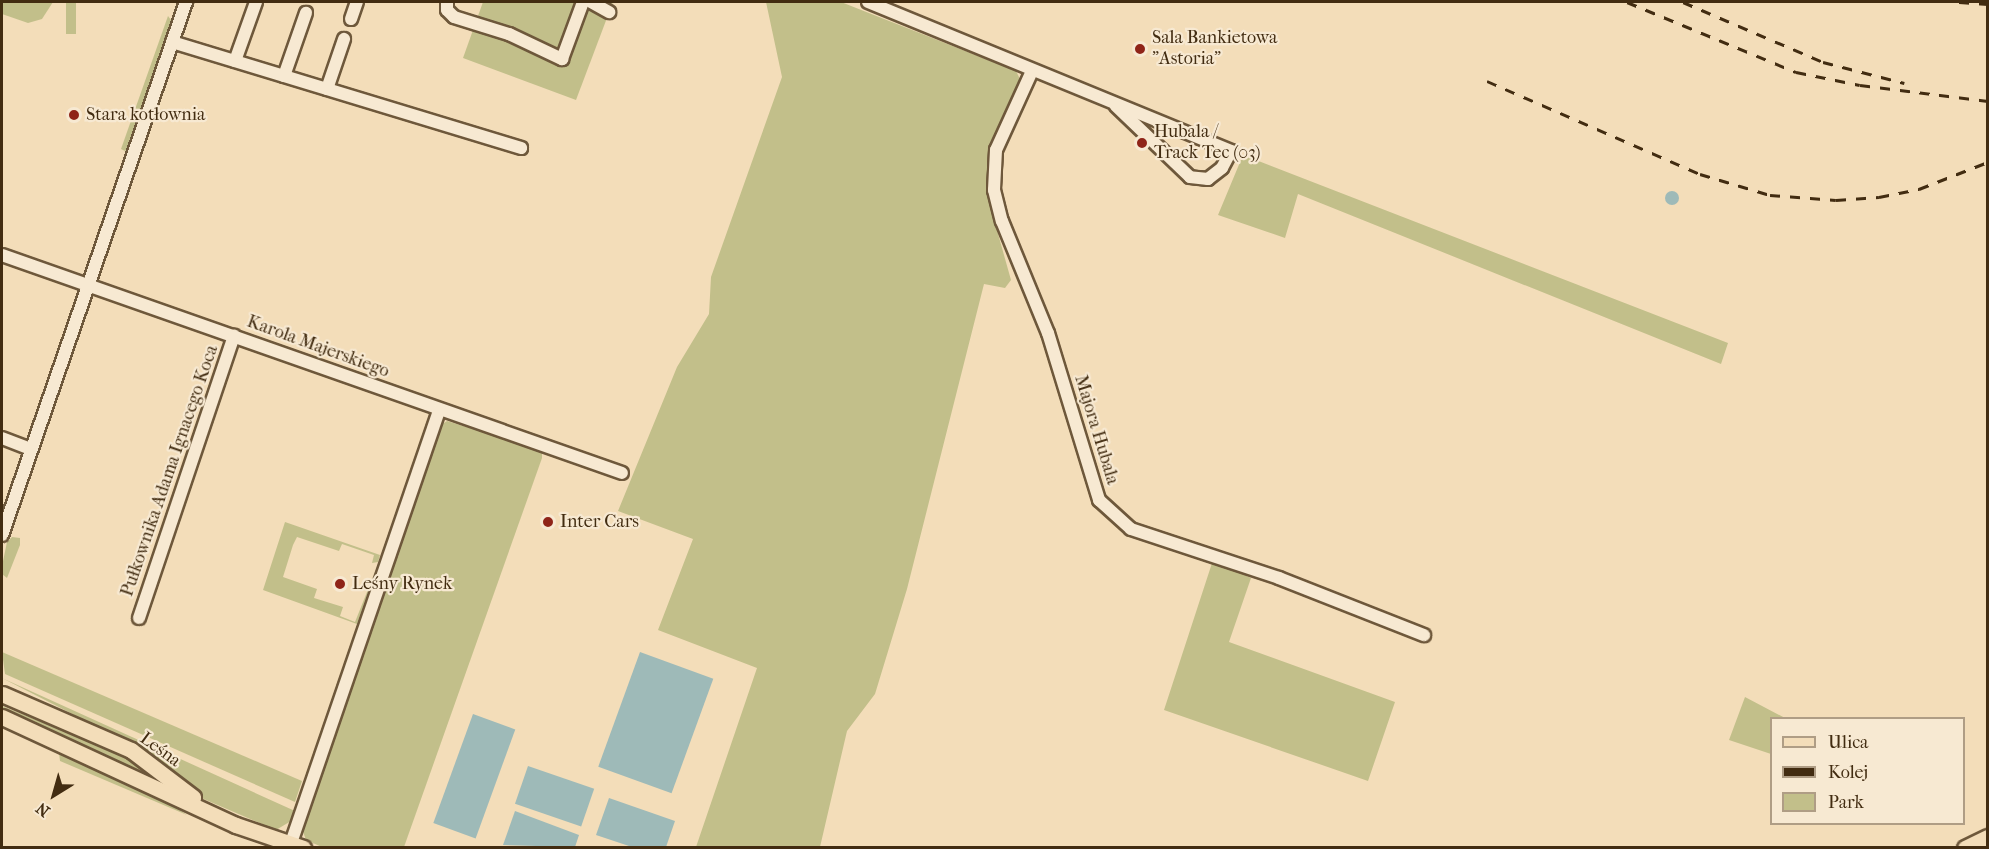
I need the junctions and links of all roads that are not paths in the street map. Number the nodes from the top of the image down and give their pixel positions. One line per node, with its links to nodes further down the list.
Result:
1 (186, 2): 12 (street)
2 (256, 2): 13 (street)
3 (357, 2): 10 (street)
4 (447, 2): 5 (street)
5 (583, 2)
6 (591, 2): 8 (street)
7 (868, 2): 14 (street)
8 (609, 12)
9 (306, 13): 15 (street)
10 (351, 19)
11 (344, 39): 16 (street)
12 (172, 42): 13 (street); 20 (street)
13 (235, 61): 15 (street)
14 (1032, 71): 17 (street); 28 (street, Majora Hubala)
15 (284, 76): 16 (street)
16 (327, 89): 18 (street)
17 (1116, 106): 17 (street)
18 (521, 148)
19 (2, 255): 20 (street, Karola Majerskiego)
20 (89, 284): 21 (street, Karola Majerskiego); 24 (street)
21 (234, 336): 22 (street, Karola Majerskiego); 27 (street, Pułkownika Adama Ignacego Koca)
22 (439, 410): 25 (street, Karola Majerskiego); 32 (street)
23 (2, 438): 24 (street)
24 (31, 449): 26 (street)
25 (622, 473)
26 (2, 535)
27 (139, 618)
28 (1424, 634)
29 (2, 694): 32 (main road, Leśna)
30 (2, 717): 32 (main road, Leśna)
31 (1988, 837): 33 (main road)
32 (297, 845)
33 (1965, 848)

